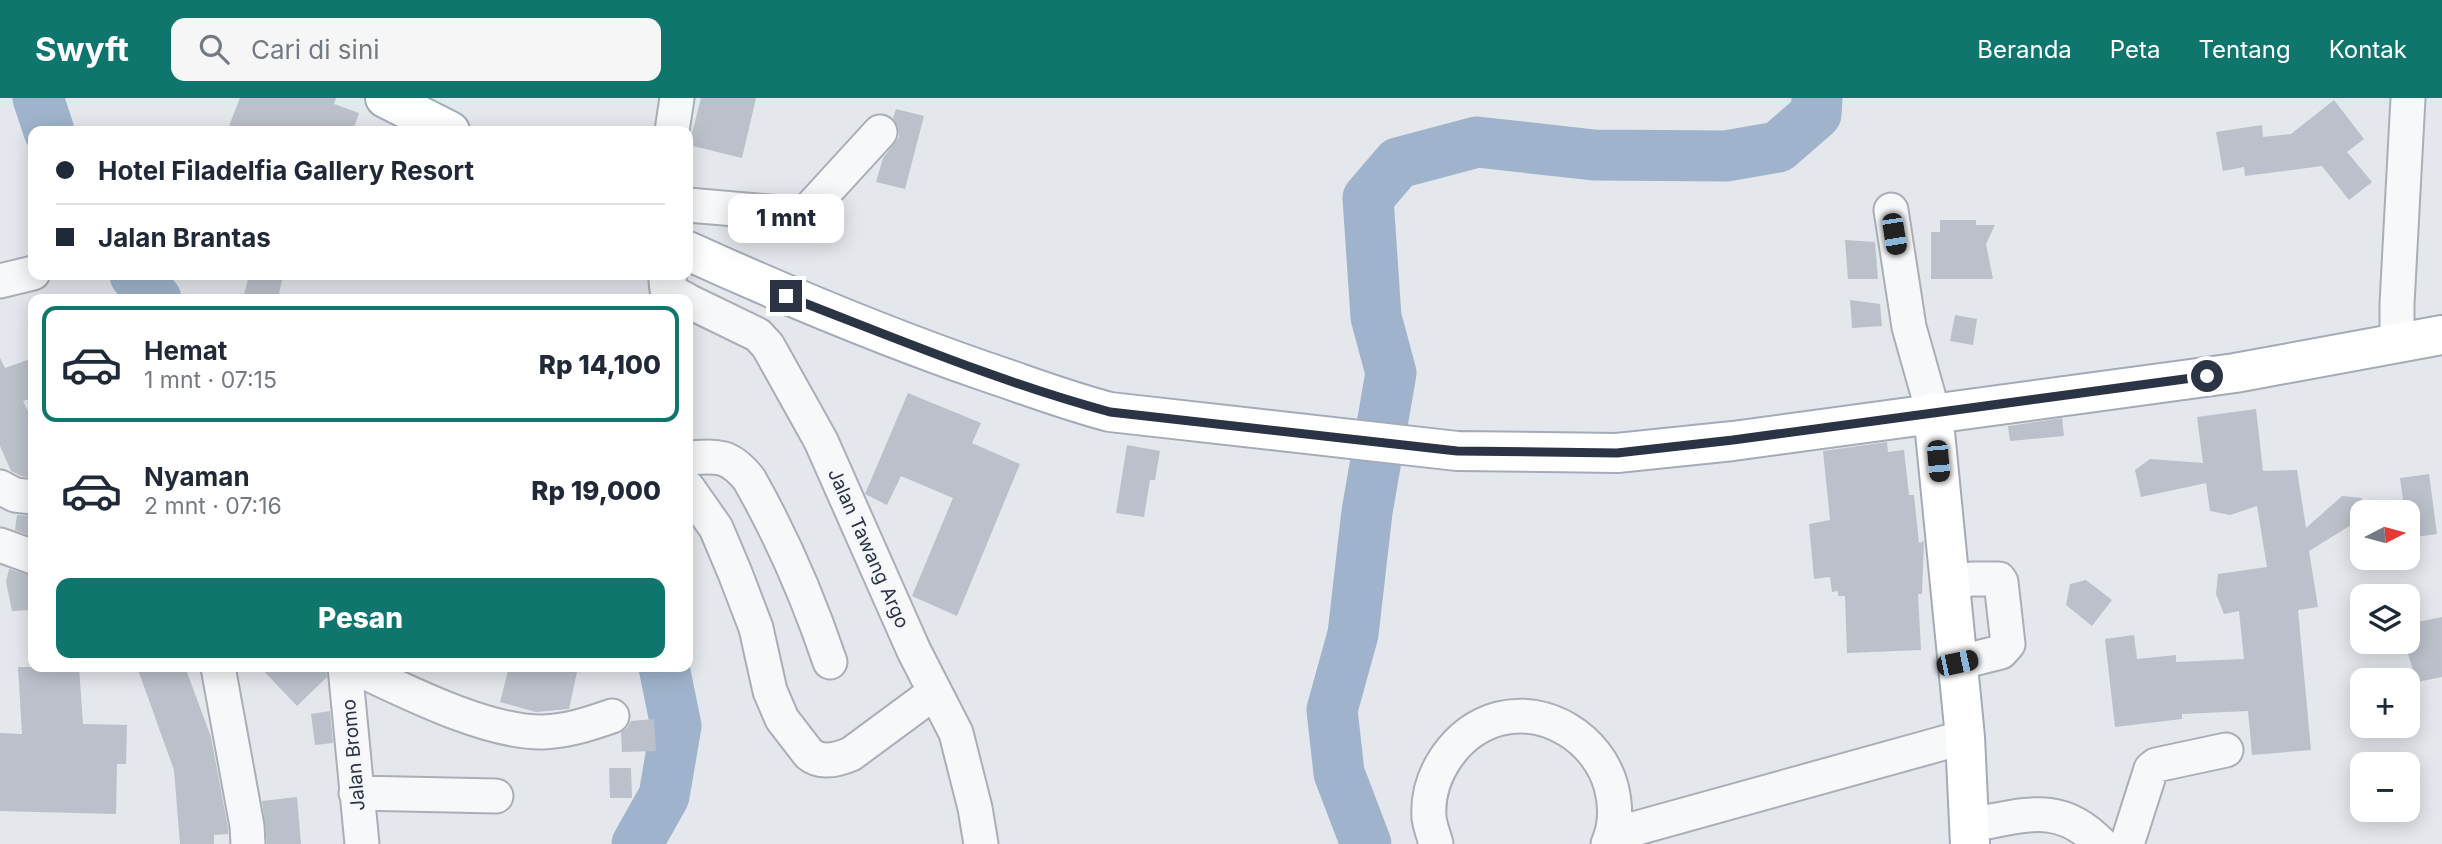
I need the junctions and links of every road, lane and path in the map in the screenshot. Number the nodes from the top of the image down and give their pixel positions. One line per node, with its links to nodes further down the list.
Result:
1 (385, 98): 4 (main road)
2 (677, 98): 5 (street)
3 (2407, 98): 16 (street)
4 (440, 126)
5 (673, 126)
6 (880, 132): 7 (street)
7 (693, 205)
8 (1891, 210): 17 (street)
9 (693, 253): 17 (main road)
10 (28, 274): 12 (street)
11 (667, 280): 13 (street, Jalan Tawang Argo)
12 (0, 281)
13 (675, 294)
14 (693, 303): 30 (street, Jalan Tawang Argo)
15 (2442, 335): 16 (main road)
16 (2397, 343): 17 (main road)
17 (1933, 412): 24 (main road)
18 (693, 458): 25 (street)
19 (0, 486): 21 (street)
20 (693, 495): 30 (street)
21 (28, 496)
22 (0, 545): 23 (street)
23 (28, 554)
24 (1949, 583): 26 (main road); 26 (street)
25 (830, 662)
26 (1957, 663): 32 (main road)
27 (219, 672): 38 (street)
28 (345, 672): 34 (street, Jalan Bromo)
29 (364, 672): 31 (street)
30 (935, 692): 40 (street, Jalan Tawang Argo)
31 (612, 716)
32 (1965, 737): 36 (main road); 37 (street)
33 (2226, 750): 43 (street)
34 (356, 793): 35 (street); 39 (street, Jalan Bromo)
35 (496, 796)
36 (1970, 834): 42 (street)
37 (1610, 839): 41 (street)
38 (248, 844)
39 (362, 844)
40 (981, 844)
41 (1436, 844)
42 (2101, 844)
43 (2127, 844)

